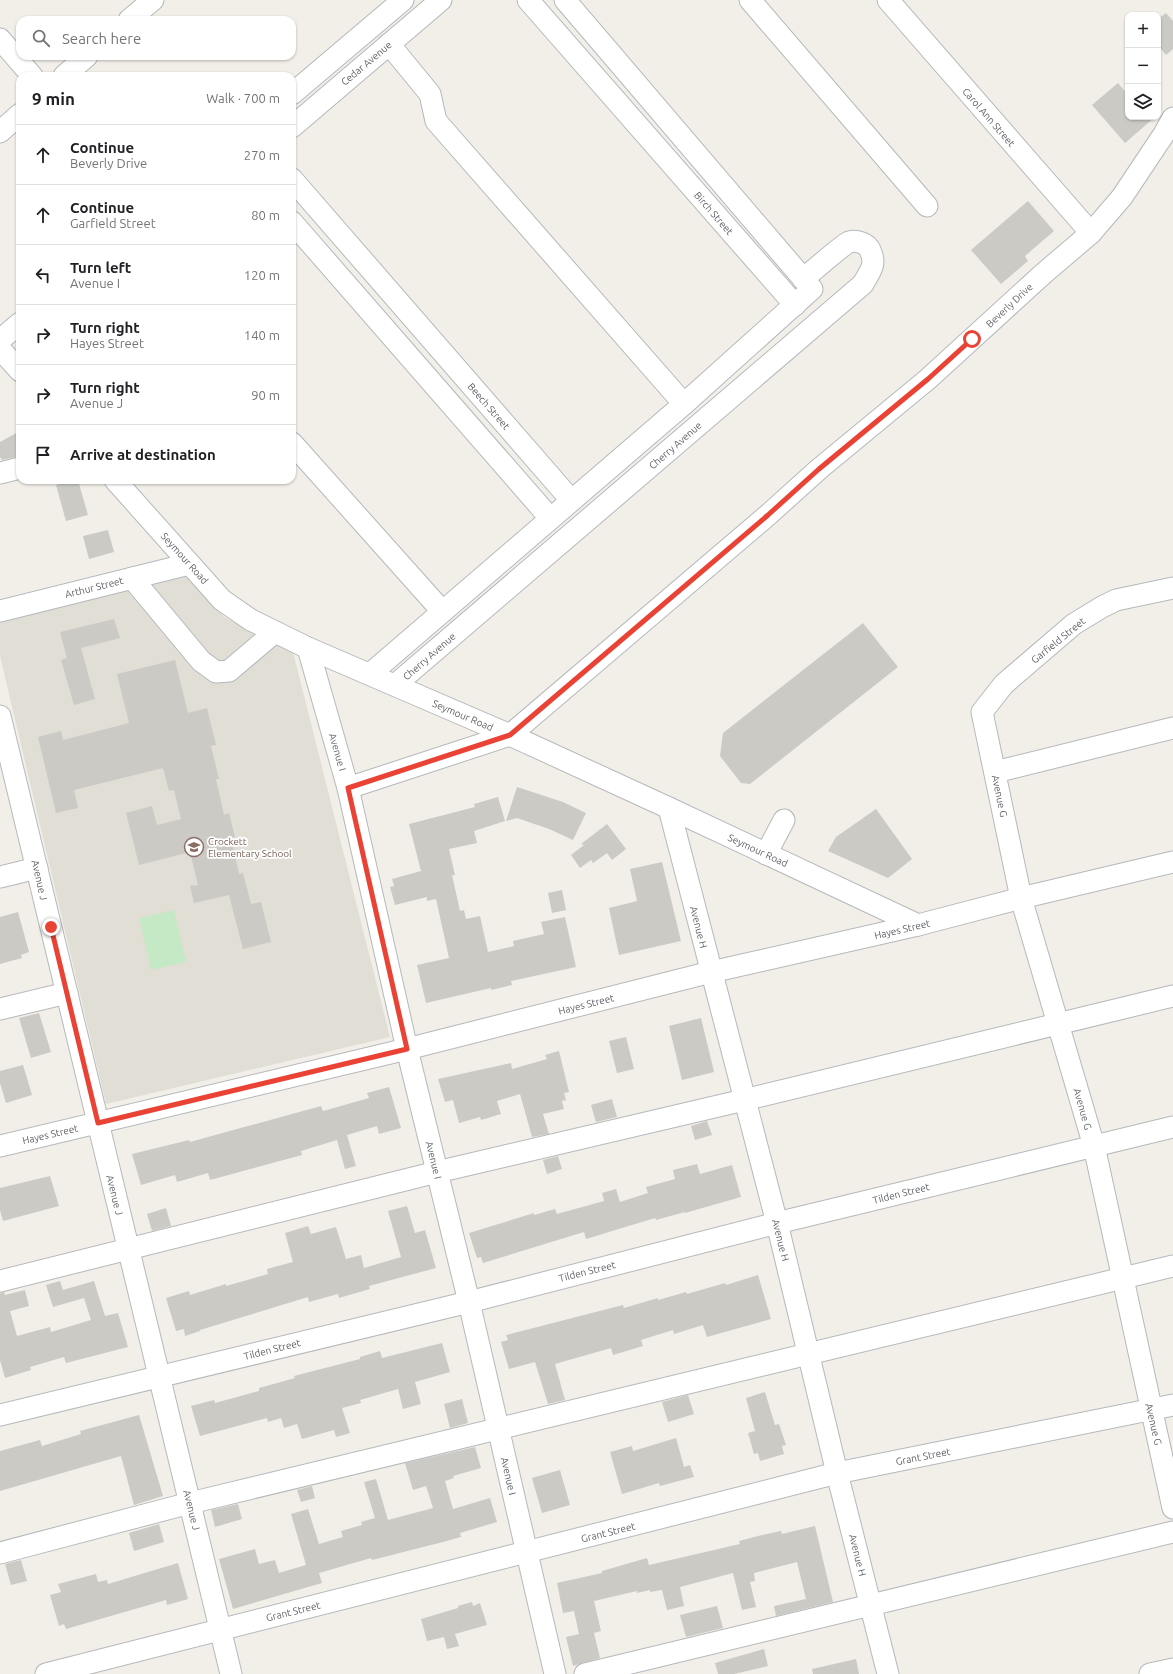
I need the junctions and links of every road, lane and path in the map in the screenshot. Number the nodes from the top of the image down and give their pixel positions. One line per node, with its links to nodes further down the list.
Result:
1 (153, 0): 8 (street)
2 (403, 0): 16 (street)
3 (440, 0): 10 (street, Cedar Avenue)
4 (528, 0): 20 (street, Birch Street)
5 (565, 0): 17 (street)
6 (750, 0): 24 (street)
7 (888, 0): 26 (street, Carol Ann Street)
8 (134, 16)
9 (0, 39): 11 (street)
10 (389, 44): 21 (street, Cedar Avenue); 35 (street)
11 (16, 58)
12 (18, 60): 14 (street)
13 (82, 60): 15 (street)
14 (29, 72)
15 (69, 72)
16 (296, 91)
17 (654, 104): 20 (street); 27 (street)
18 (16, 118): 22 (street)
19 (1173, 118): 26 (street, Beverly Drive)
20 (634, 121): 28 (street, Birch Street)
21 (296, 124)
22 (0, 132)
23 (296, 184): 29 (street, Beech Street)
24 (927, 206)
25 (296, 227): 31 (street)
26 (1091, 233): 54 (street, Beverly Drive)
27 (807, 284): 28 (street, Cherry Avenue); 50 (street, Cherry Avenue)
28 (795, 305): 35 (street, Cherry Avenue)
29 (406, 311): 31 (street); 40 (street, Beech Street)
30 (16, 326): 32 (street)
31 (386, 329): 41 (street)
32 (0, 340)
33 (0, 349): 34 (street)
34 (16, 363)
35 (684, 404): 40 (street, Cherry Avenue)
36 (296, 447): 46 (street)
37 (16, 469): 38 (street)
38 (0, 473)
39 (119, 484): 42 (street, Seymour Road)
40 (571, 500): 41 (street, Cherry Avenue)
41 (550, 518): 46 (street, Cherry Avenue)
42 (189, 564): 43 (street, Arthur Street); 47 (street, Seymour Road)
43 (132, 578): 45 (street, Arthur Street); 47 (street)
44 (1173, 588): 51 (street, Garfield Street)
45 (0, 611)
46 (442, 611): 49 (street, Cherry Avenue)
47 (275, 632): 48 (street, Seymour Road)
48 (308, 648): 49 (street, Seymour Road); 57 (street, Avenue I)
49 (370, 674): 50 (street, Seymour Road)
50 (395, 686): 54 (street, Seymour Road)
51 (982, 712): 56 (street, Avenue G)
52 (0, 716): 55 (street, Avenue J)
53 (1173, 728): 56 (street)
54 (510, 735): 57 (street); 58 (street, Seymour Road)
55 (3, 741): 62 (street, Avenue J)
56 (995, 772): 64 (street, Avenue G)
57 (348, 788): 71 (street, Avenue I)
58 (669, 808): 60 (street, Seymour Road); 66 (street, Avenue H)
59 (784, 820): 60 (street)
60 (766, 854): 65 (street, Seymour Road)
61 (1173, 862): 64 (street, Hayes Street)
62 (37, 868): 63 (street); 67 (street, Avenue J)
63 (0, 877)
64 (1021, 898): 65 (street, Hayes Street); 70 (street, Avenue G)
65 (918, 925): 66 (street, Hayes Street)
66 (711, 972): 71 (street, Hayes Street); 72 (street, Avenue H)
67 (67, 993): 69 (street); 73 (street, Avenue J)
68 (1173, 996): 70 (street)
69 (0, 1009)
70 (1058, 1024): 72 (street); 76 (street, Avenue G)
71 (407, 1049): 73 (street, Hayes Street); 77 (street, Avenue I)
72 (744, 1100): 77 (street); 78 (street, Avenue H)
73 (98, 1123): 75 (street, Hayes Street); 79 (street, Avenue J)
74 (1173, 1127): 76 (street, Tilden Street)
75 (0, 1146)
76 (1094, 1146): 78 (street, Tilden Street); 81 (street, Avenue G)
77 (437, 1172): 79 (street); 83 (street, Avenue I)
78 (777, 1223): 83 (street, Tilden Street); 84 (street, Avenue H)
79 (128, 1250): 82 (street); 85 (street, Avenue J)
80 (1173, 1266): 81 (street)
81 (1123, 1279): 84 (street); 87 (street, Avenue G)
82 (0, 1281)
83 (469, 1302): 85 (street, Tilden Street); 89 (street, Avenue I)
84 (808, 1353): 89 (street); 90 (street, Avenue H)
85 (159, 1376): 88 (street, Tilden Street); 91 (street, Avenue J)
86 (1173, 1405): 87 (street, Grant Street)
87 (1151, 1410): 90 (street, Grant Street); 92 (street, Avenue G)
88 (0, 1415)
89 (498, 1430): 91 (street); 94 (street, Avenue I)
90 (837, 1473): 94 (street, Grant Street); 96 (street, Avenue H)
91 (190, 1504): 95 (street); 97 (street, Avenue J)
92 (1173, 1508)
93 (1173, 1532): 96 (street)
94 (526, 1552): 97 (street, Grant Street); 101 (street, Avenue I)
95 (0, 1553)
96 (871, 1605): 102 (street); 103 (street, Avenue H)
97 (221, 1629): 99 (street, Grant Street); 100 (street, Avenue J)
98 (1173, 1669): 104 (street)
99 (46, 1674)
100 (231, 1674)
101 (555, 1674)
102 (585, 1674)
103 (888, 1674)
104 (1150, 1674)

